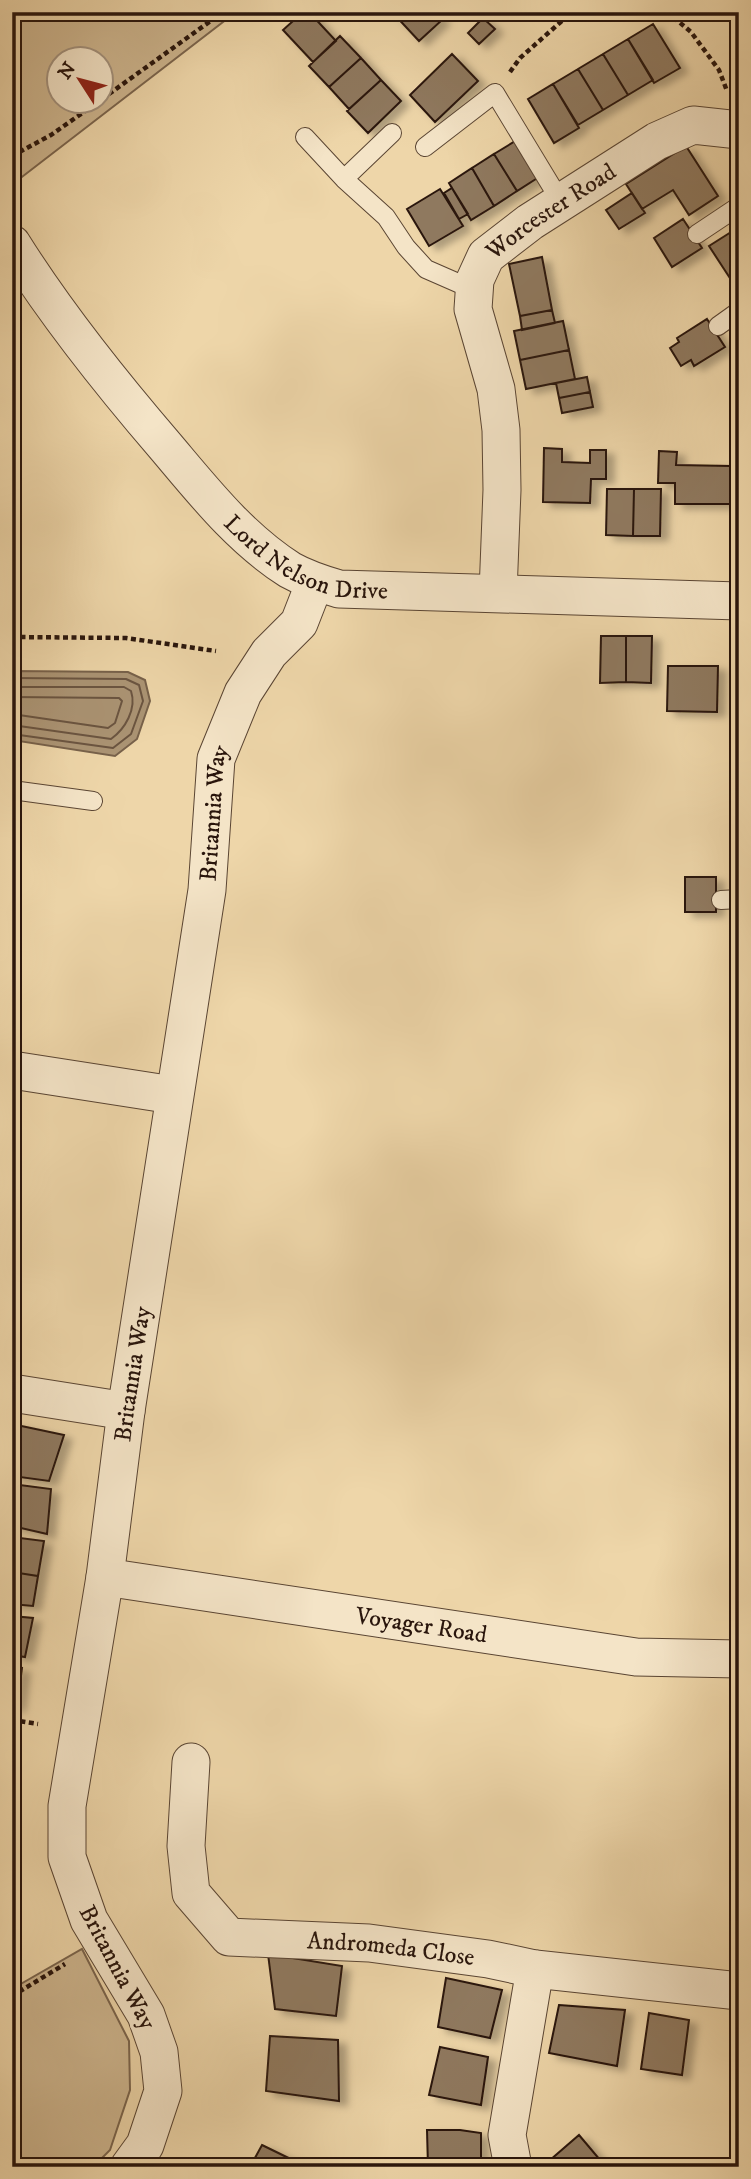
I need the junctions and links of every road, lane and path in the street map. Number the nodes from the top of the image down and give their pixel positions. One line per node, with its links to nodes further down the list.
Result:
1 (223, 12): 4 (path)
2 (572, 12): 5 (path)
3 (667, 12): 6 (path)
4 (116, 89)
5 (495, 93): 11 (lane); 14 (lane)
6 (729, 95)
7 (78, 116): 12 (path)
8 (739, 130): 14 (street, Worcester Road)
9 (392, 133): 13 (lane)
10 (305, 137): 13 (lane)
11 (425, 147)
12 (12, 156)
13 (344, 179): 18 (lane)
14 (561, 202): 18 (street, Worcester Road)
15 (739, 206): 16 (lane)
16 (697, 234)
17 (12, 244): 21 (street, Lord Nelson Drive)
18 (474, 290): 22 (street, Worcester Road)
19 (739, 311): 20 (lane)
20 (718, 326)
21 (315, 582): 22 (street, Lord Nelson Drive); 29 (street, Britannia Way)
22 (498, 593): 23 (street, Lord Nelson Drive)
23 (739, 601)
24 (12, 637): 25 (path)
25 (216, 651)
26 (12, 790): 27 (lane)
27 (93, 802)
28 (12, 1070): 29 (street)
29 (173, 1095): 31 (street, Britannia Way)
30 (12, 1393): 31 (street)
31 (126, 1411): 32 (street, Britannia Way)
32 (105, 1577): 33 (street, Voyager Road); 41 (street, Britannia Way)
33 (739, 1659)
34 (12, 1720): 35 (path)
35 (38, 1724)
36 (191, 1762): 38 (street, Andromeda Close)
37 (65, 1964): 40 (path)
38 (536, 1969): 39 (street, Andromeda Close); 42 (street)
39 (739, 1991)
40 (12, 1996)
41 (129, 2167)
42 (513, 2167)

